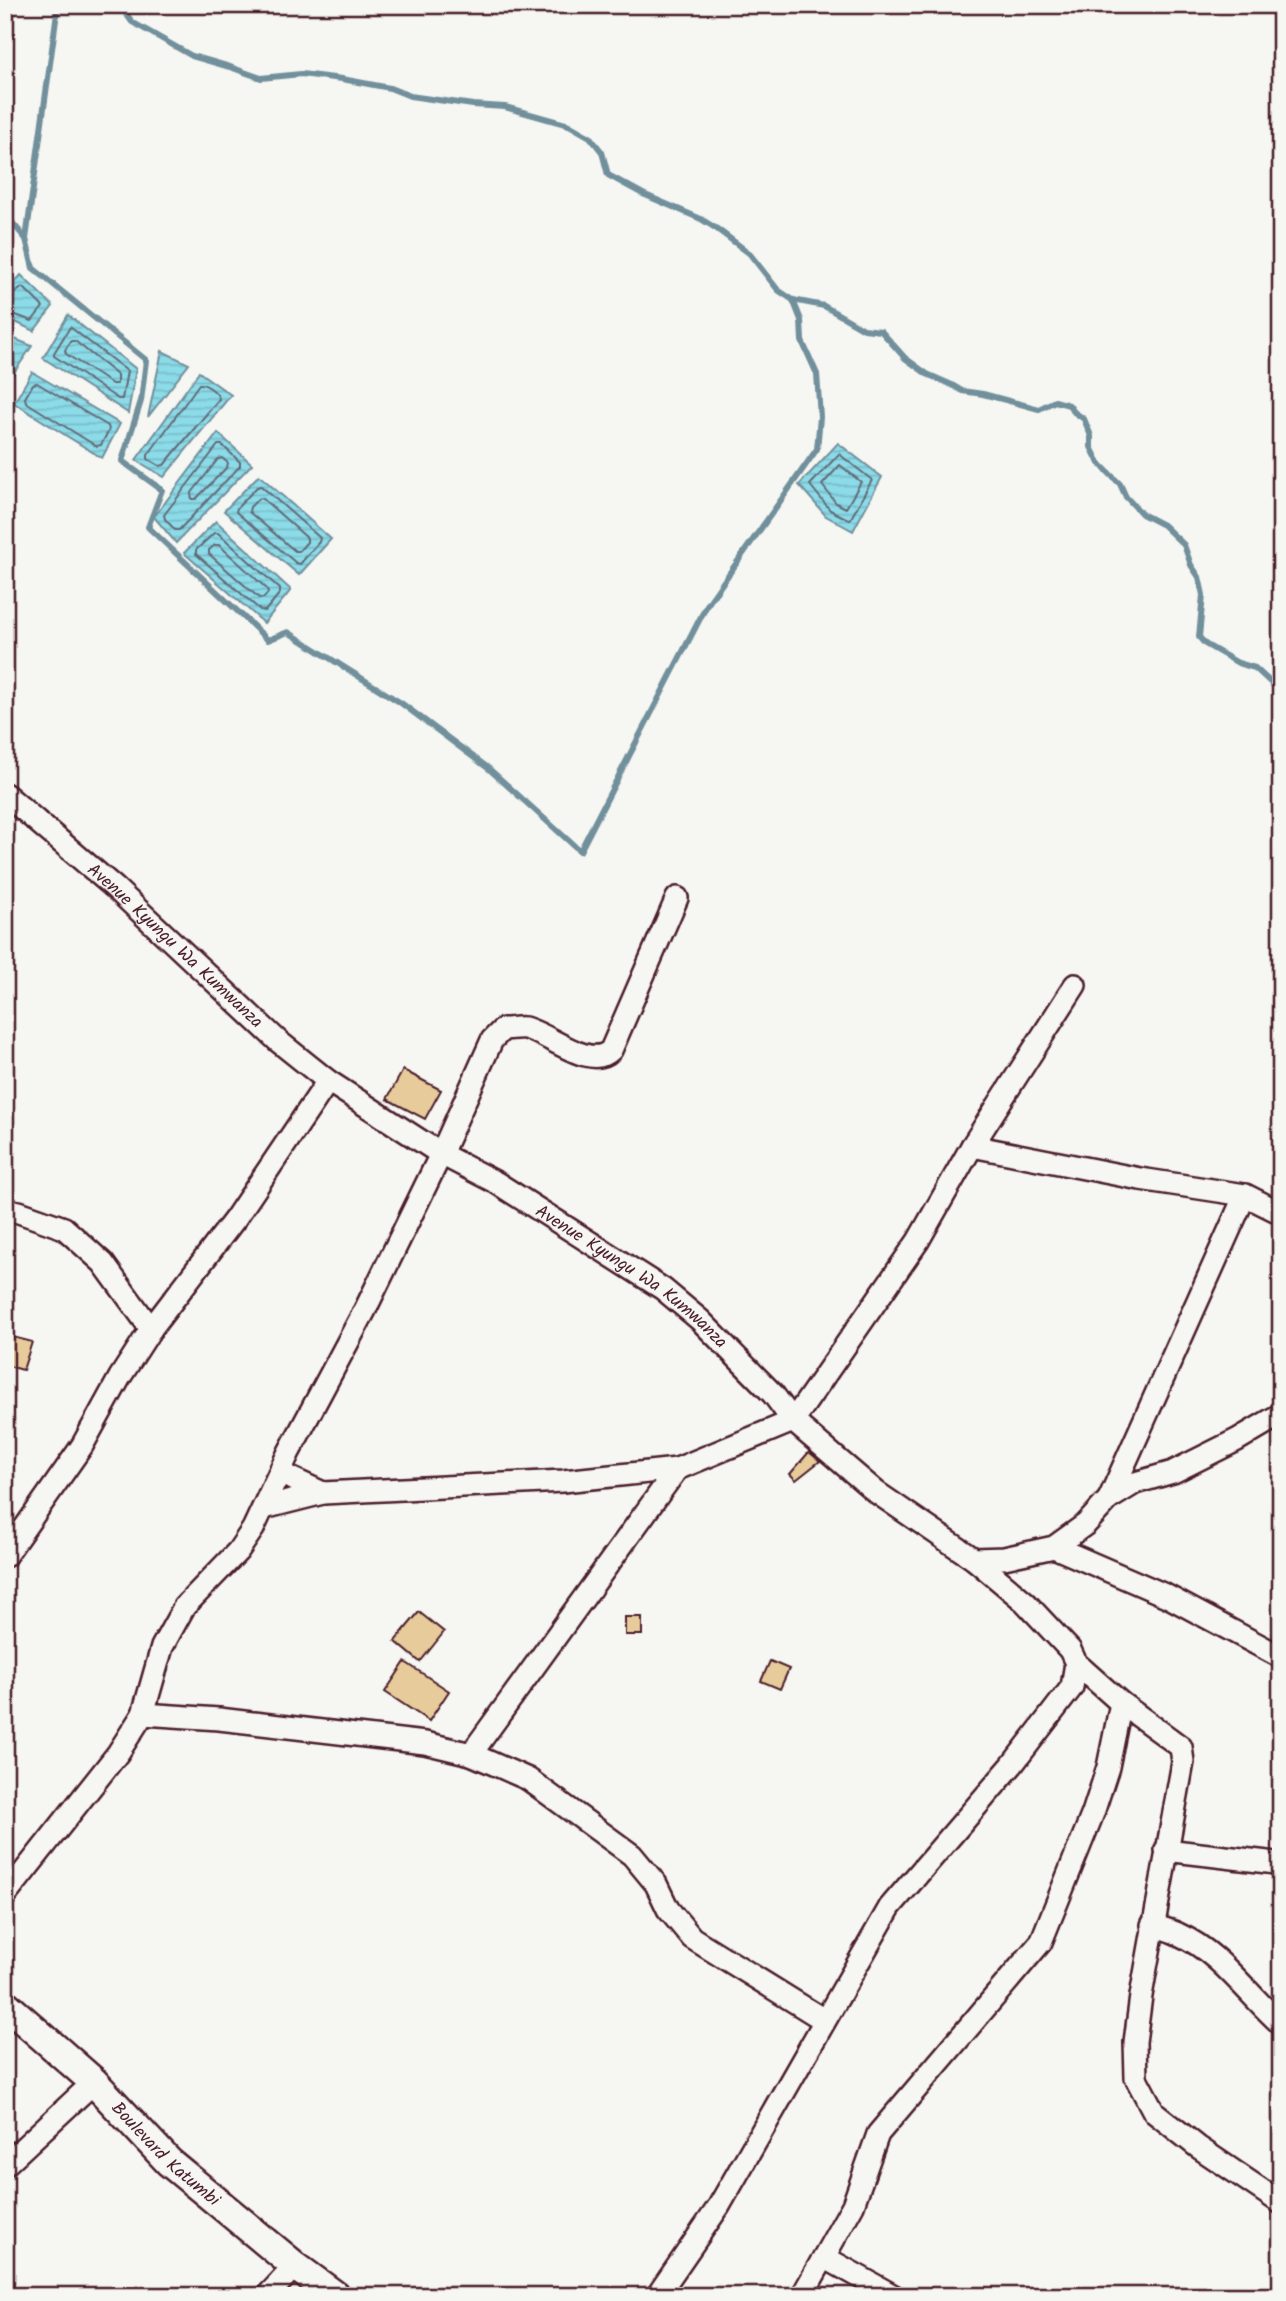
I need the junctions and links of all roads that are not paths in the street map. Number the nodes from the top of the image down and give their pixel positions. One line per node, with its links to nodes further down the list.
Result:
1 (5, 794): 4 (street, Avenue Kyungu Wa Kumwanza)
2 (677, 898): 6 (street)
3 (1075, 985): 5 (street)
4 (328, 1081): 6 (street, Avenue Kyungu Wa Kumwanza); 10 (street)
5 (972, 1146): 7 (street); 12 (street)
6 (441, 1154): 12 (street, Avenue Kyungu Wa Kumwanza); 14 (street)
7 (1245, 1195): 9 (street); 16 (street)
8 (5, 1210): 10 (street)
9 (1281, 1213)
10 (151, 1329): 19 (street)
11 (1281, 1414): 16 (street)
12 (793, 1421): 13 (street); 20 (street, Avenue Kyungu Wa Kumwanza)
13 (677, 1469): 15 (street); 25 (street)
14 (280, 1473): 15 (street); 17 (street)
15 (323, 1493): 17 (street)
16 (1109, 1499): 18 (street)
17 (264, 1508): 24 (street)
18 (1054, 1547): 20 (street); 21 (street)
19 (5, 1556)
20 (974, 1559): 22 (street, Avenue Kyungu Wa Kumwanza)
21 (1281, 1657)
22 (1076, 1663): 23 (street, Avenue Kyungu Wa Kumwanza); 31 (street)
23 (1121, 1703): 26 (street, Avenue Kyungu Wa Kumwanza); 36 (street)
24 (143, 1714): 25 (street); 28 (street)
25 (471, 1754): 31 (street)
26 (1166, 1850): 27 (street); 29 (street)
27 (1279, 1863)
28 (5, 1896)
29 (1152, 1925): 32 (street); 35 (street)
30 (5, 2004): 33 (street, Boulevard Katumbi)
31 (824, 2021): 40 (street)
32 (1281, 2024)
33 (94, 2082): 34 (street); 37 (street, Boulevard Katumbi)
34 (5, 2165)
35 (1281, 2203)
36 (824, 2257): 41 (street); 42 (street)
37 (295, 2266): 38 (street); 39 (street, Boulevard Katumbi)
38 (267, 2296)
39 (336, 2296)
40 (657, 2296)
41 (802, 2296)
42 (894, 2296)

